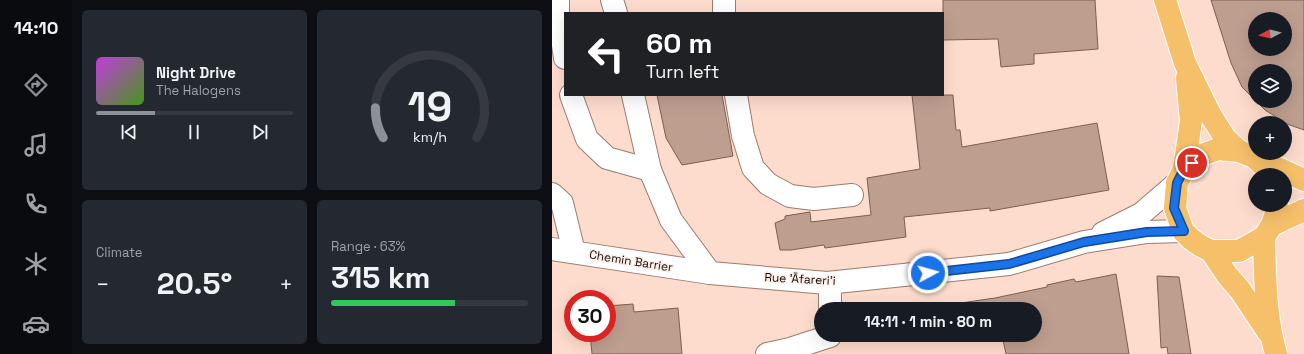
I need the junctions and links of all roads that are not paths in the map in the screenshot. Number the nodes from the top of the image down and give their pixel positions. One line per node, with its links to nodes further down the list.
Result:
1 (558, 0): 7 (street)
2 (612, 0): 5 (street)
3 (724, 0): 6 (street)
4 (1165, 0): 8 (main road)
5 (616, 12)
6 (724, 12)
7 (564, 51)
8 (1185, 63): 12 (main road); 15 (main road)
9 (571, 96): 14 (street)
10 (633, 96): 14 (street)
11 (736, 96): 18 (street)
12 (1247, 154): 13 (main road); 15 (main road); 16 (main road)
13 (1264, 168)
14 (650, 170): 26 (street)
15 (1181, 176): 21 (main road); 22 (street, Rue 'Āfareri'i)
16 (1304, 180)
17 (552, 194): 25 (street)
18 (852, 195)
19 (1304, 210): 20 (main road)
20 (1271, 222): 24 (main road); 30 (main road)
21 (1184, 231): 22 (street, Rue 'Āfareri'i); 24 (main road)
22 (1084, 242): 27 (street, Rue 'Āfareri'i)
23 (552, 249): 25 (street, Chemin Barrier)
24 (1212, 251): 30 (main road)
25 (574, 252): 26 (street, Chemin Barrier)
26 (710, 273): 27 (street, Rue 'Āfareri'i)
27 (830, 283): 28 (street)
28 (830, 302)
29 (830, 342): 31 (street)
30 (1274, 346)
31 (767, 354)

